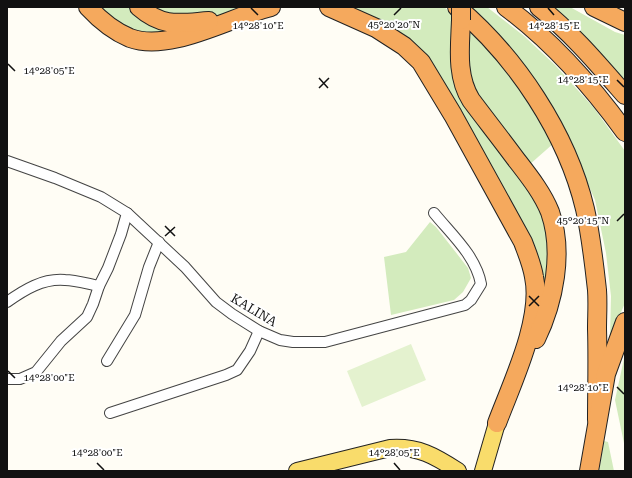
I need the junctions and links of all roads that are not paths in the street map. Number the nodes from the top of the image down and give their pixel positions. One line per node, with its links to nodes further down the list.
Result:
1 (88, 7): 9 (highway)
2 (139, 7): 9 (highway)
3 (271, 7): 9 (highway)
4 (329, 7): 22 (highway)
5 (506, 7): 12 (highway)
6 (539, 7): 11 (highway)
7 (594, 7): 10 (highway)
8 (459, 11): 22 (highway); 25 (highway)
9 (230, 20)
10 (625, 22)
11 (625, 95)
12 (625, 132)
13 (7, 161): 14 (street, KALINA)
14 (127, 213): 16 (street, KALINA); 17 (street)
15 (434, 213): 20 (street, KALINA)
16 (159, 242): 20 (street, KALINA); 21 (street)
17 (99, 286): 18 (street); 23 (street)
18 (7, 302)
19 (625, 322): 25 (highway)
20 (259, 331): 24 (street)
21 (107, 361)
22 (517, 370): 26 (highway)
23 (7, 379)
24 (110, 413)
25 (597, 420): 30 (highway)
26 (497, 423): 29 (main road)
27 (297, 471): 28 (main road)
28 (458, 471)
29 (483, 471)
30 (589, 471)

